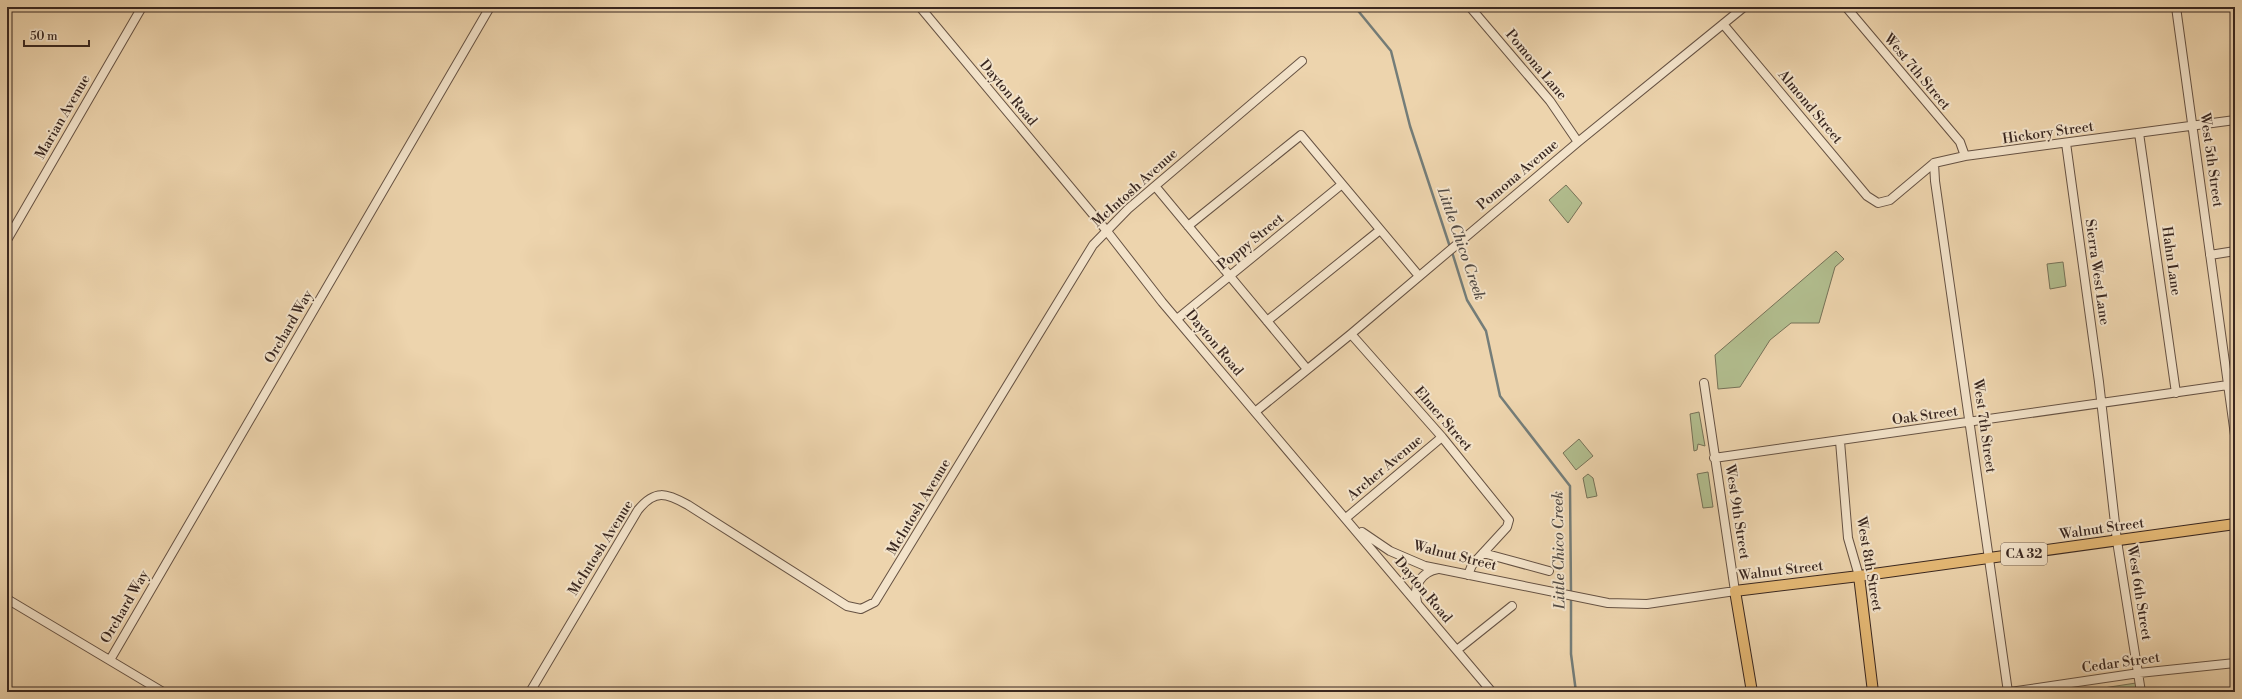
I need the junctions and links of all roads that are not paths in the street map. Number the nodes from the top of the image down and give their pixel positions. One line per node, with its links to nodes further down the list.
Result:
1 (142, 7): 23 (street, Marian Avenue)
2 (490, 7): 56 (street, Orchard Way)
3 (920, 7): 21 (street, Dayton Road)
4 (1470, 7): 13 (street, Pomona Lane)
5 (1744, 7): 8 (street, Pomona Avenue)
6 (1846, 7): 15 (street, West 7th Street)
7 (2176, 7): 11 (street, West 5th Street)
8 (1723, 24): 13 (street, Pomona Avenue); 19 (street, Almond Street)
9 (1302, 61): 18 (street, McIntosh Avenue)
10 (2235, 120): 11 (street, Hickory Street)
11 (2193, 126): 12 (street, Hickory Street); 25 (street, West 5th Street)
12 (2139, 133): 14 (street, Hickory Street); 34 (street, Hahn Lane)
13 (1578, 142): 27 (street, Pomona Avenue)
14 (2066, 143): 15 (street, Hickory Street); 35 (street, Sierra West Lane)
15 (1965, 156): 16 (street, Hickory Street)
16 (1934, 163): 19 (street, Hickory Street); 37 (street, West 7th Street)
17 (1341, 185): 20 (street); 22 (street); 26 (street, Poppy Street)
18 (1155, 186): 20 (street); 21 (street, McIntosh Avenue)
19 (1878, 203)
20 (1188, 226): 26 (street)
21 (1106, 230): 28 (street, Dayton Road); 60 (street, McIntosh Avenue)
22 (1380, 230): 27 (street); 29 (street)
23 (7, 240)
24 (2235, 251): 25 (street)
25 (2210, 254): 33 (street, West 5th Street)
26 (1230, 276): 28 (street, Poppy Street); 29 (street)
27 (1419, 276): 30 (street, Pomona Avenue)
28 (1177, 319): 36 (street, Dayton Road)
29 (1267, 321): 31 (street)
30 (1351, 334): 31 (street, Pomona Avenue); 39 (street, Elmer Street)
31 (1307, 369): 36 (street, Pomona Avenue)
32 (1704, 383): 41 (street, West 9th Street)
33 (2232, 385): 34 (street, Oak Street); 38 (street, West 5th Street)
34 (2176, 393): 35 (street, Oak Street)
35 (2100, 404): 37 (street, Oak Street); 44 (street, West 6th Street)
36 (1255, 412): 42 (street, Dayton Road)
37 (1971, 422): 40 (street, Oak Street); 46 (street, West 7th Street)
38 (2235, 435)
39 (1442, 437): 42 (street, Archer Avenue); 45 (street, Elmer Street)
40 (1840, 441): 41 (street, Oak Street); 50 (street, West 8th Street)
41 (1714, 458): 51 (street, West 9th Street)
42 (1346, 518): 47 (street, Walnut Street); 53 (street, Dayton Road)
43 (2235, 524): 44 (main road, Walnut Street / CA 32)
44 (2117, 541): 46 (main road, Walnut Street / CA 32); 58 (street, West 6th Street)
45 (1483, 553): 48 (street); 49 (street)
46 (1988, 559): 50 (main road, Walnut Street / CA 32); 64 (street, West 7th Street)
47 (1440, 569): 49 (street, Walnut Street); 53 (street)
48 (1549, 572)
49 (1468, 575): 51 (street, Walnut Street)
50 (1859, 576): 51 (main road, Walnut Street / CA 32); 63 (main road, West 8th Street)
51 (1735, 591): 62 (main road, West 9th Street)
52 (7, 599): 56 (street)
53 (1418, 603): 55 (street, Dayton Road)
54 (1512, 606): 55 (street)
55 (1457, 650): 61 (street, Dayton Road)
56 (110, 660): 59 (street)
57 (2235, 663): 58 (street, Cedar Street)
58 (2139, 673): 64 (street, Cedar Street); 65 (street, West 6th Street)
59 (163, 692)
60 (530, 692)
61 (1492, 692)
62 (1752, 692)
63 (1873, 692)
64 (2009, 692)
65 (2141, 692)

